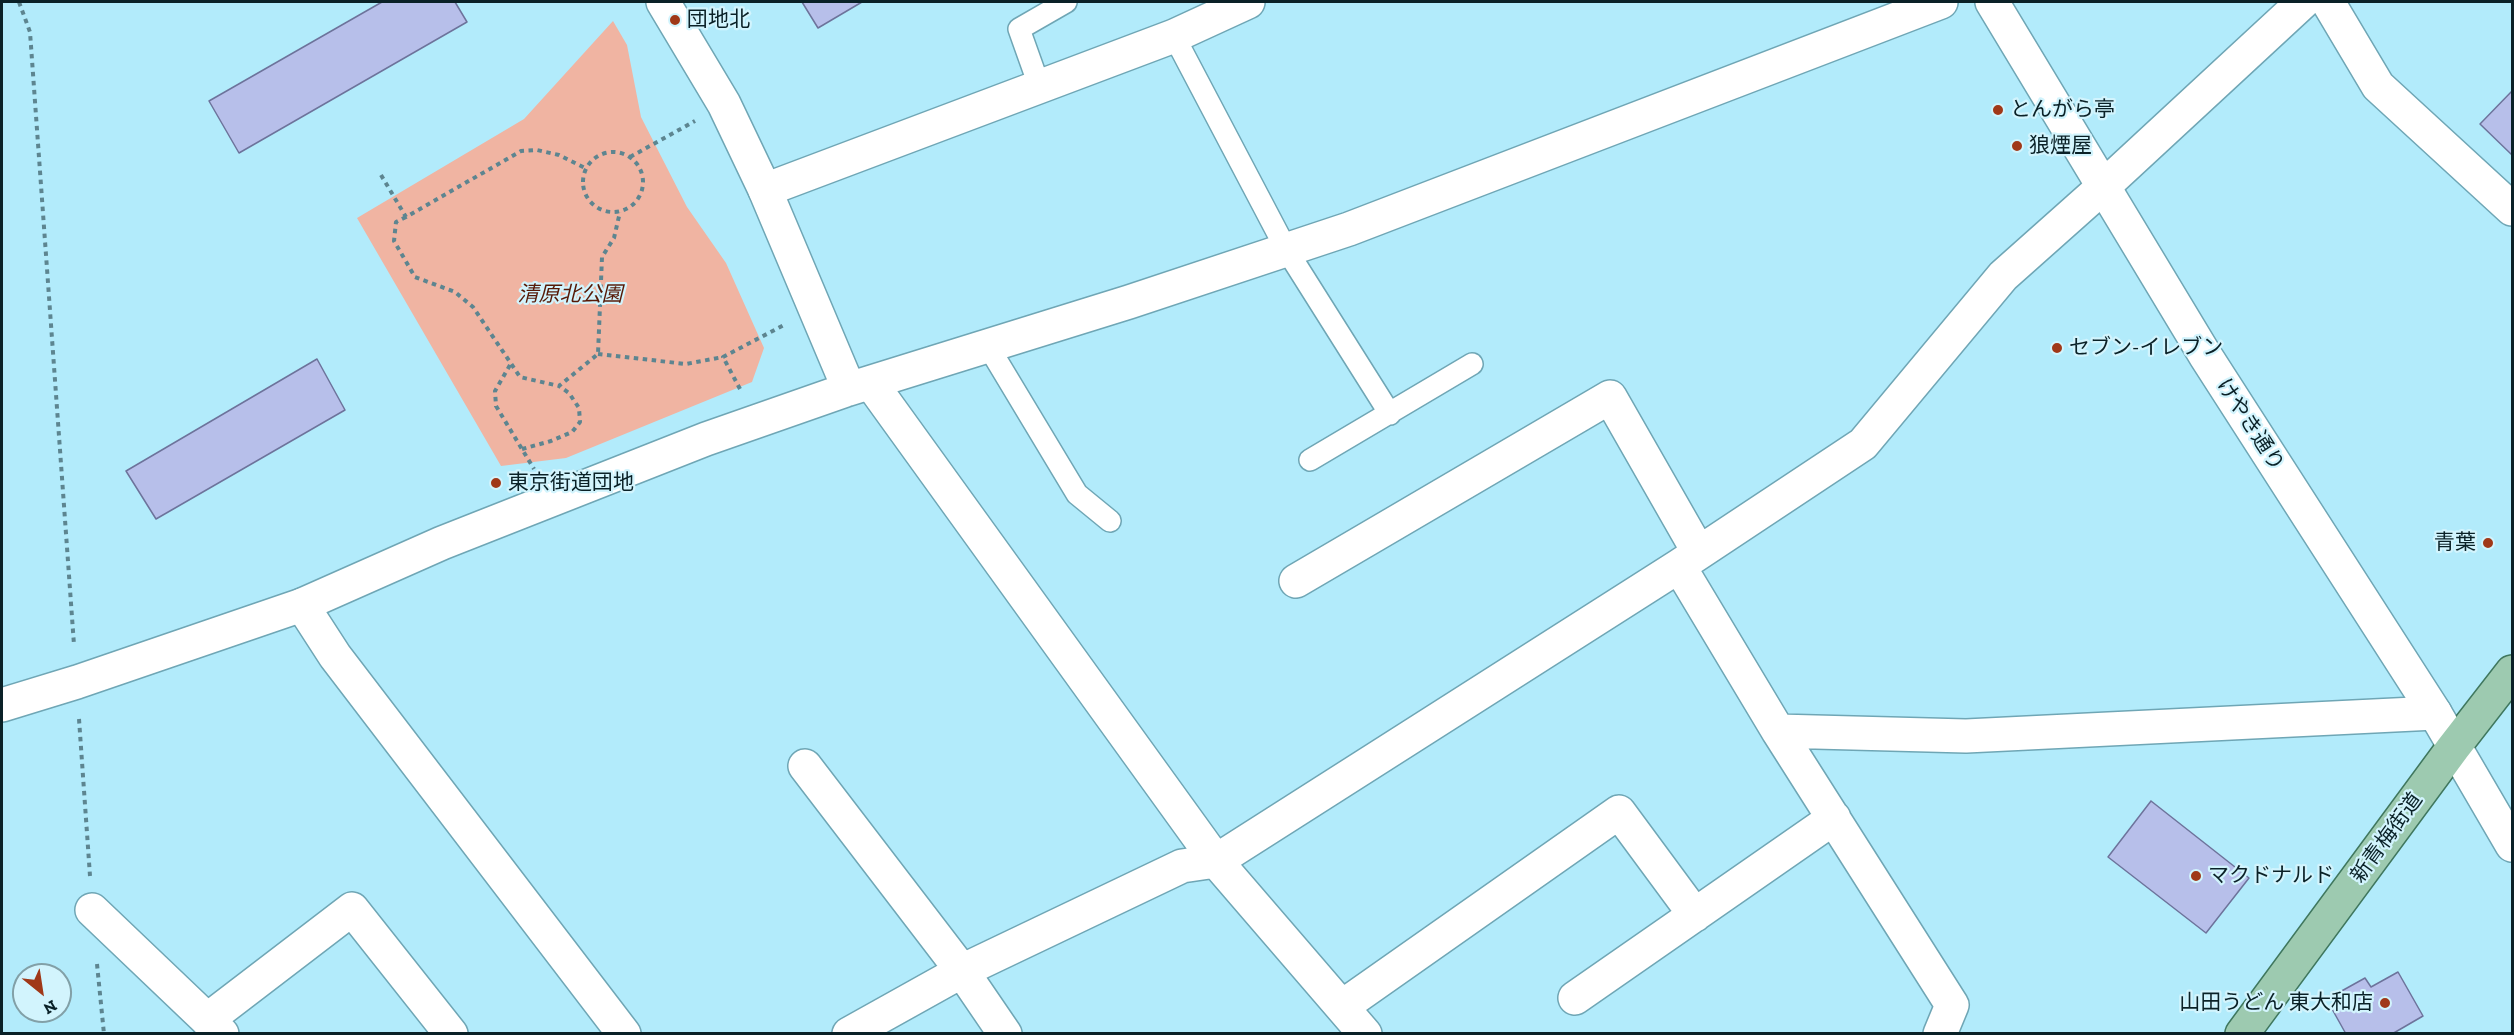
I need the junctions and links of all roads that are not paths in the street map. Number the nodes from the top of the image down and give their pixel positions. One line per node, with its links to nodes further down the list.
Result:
1 (663, 2): 11 (street)
2 (1066, 2): 9 (lane)
3 (1248, 2): 8 (street)
4 (1941, 2): 13 (street)
5 (1992, 2): 10 (street, けやき通り)
6 (2303, 2): 10 (street)
7 (2328, 2): 12 (street)
8 (1174, 36): 9 (street); 13 (lane)
9 (1040, 87): 11 (street)
10 (2103, 187): 20 (street); 25 (street, けやき通り)
11 (765, 190): 16 (street)
12 (2512, 209)
13 (1286, 249): 14 (street); 17 (lane)
14 (988, 346): 16 (street); 19 (lane)
15 (1472, 364): 17 (lane)
16 (860, 386): 22 (street); 31 (street)
17 (1390, 414): 18 (lane)
18 (1310, 460)
19 (1110, 521)
20 (1688, 559): 21 (street); 26 (street); 31 (street)
21 (1296, 581)
22 (302, 605): 24 (street); 39 (street)
23 (2512, 672): 27 (main road, 新青梅街道)
24 (2, 705)
25 (2435, 713): 26 (street); 27 (street, けやき通り)
26 (1778, 731): 29 (street)
27 (2454, 748): 30 (street, けやき通り); 44 (main road, 新青梅街道)
28 (805, 766): 34 (street)
29 (1834, 818): 33 (street); 43 (street)
30 (2512, 845)
31 (1216, 861): 34 (street); 36 (street)
32 (92, 910): 37 (street)
33 (1695, 915): 35 (street); 36 (street)
34 (962, 971): 40 (street); 41 (street)
35 (1575, 998)
36 (1343, 1006): 42 (street)
37 (215, 1027): 38 (street)
38 (451, 1034)
39 (624, 1034)
40 (849, 1034)
41 (1005, 1034)
42 (1365, 1034)
43 (1940, 1034)
44 (2242, 1034)

